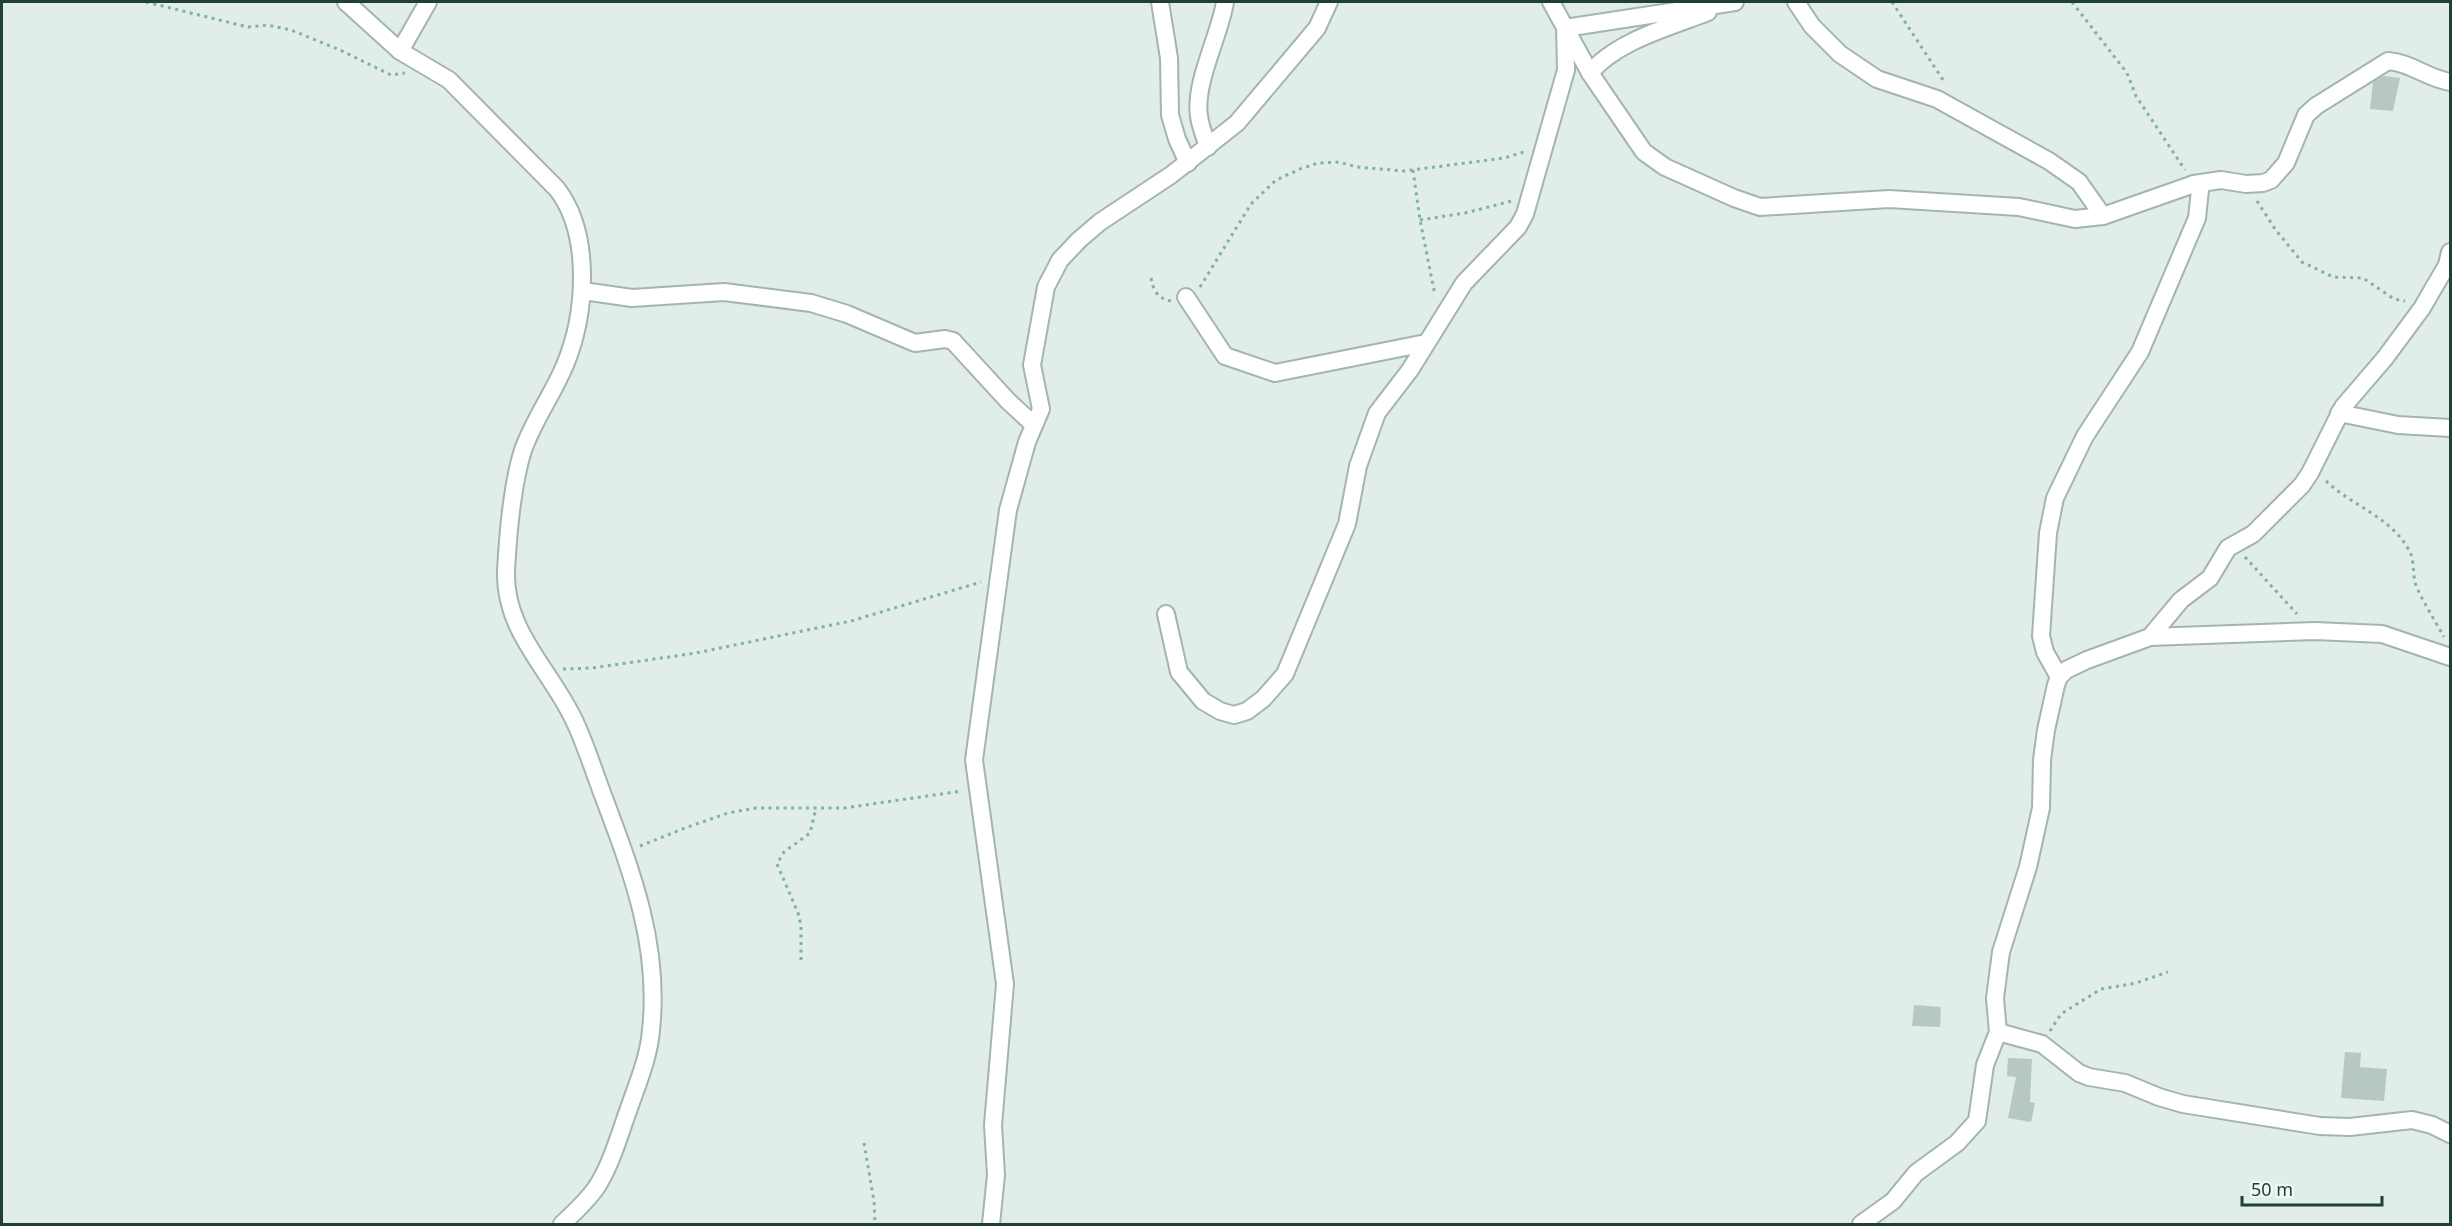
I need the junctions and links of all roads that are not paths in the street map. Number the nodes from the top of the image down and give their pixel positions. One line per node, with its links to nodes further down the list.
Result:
1 (345, 2): 10 (street)
2 (428, 2): 10 (street)
3 (1160, 2): 14 (street)
4 (1225, 2): 13 (street)
5 (1329, 2): 13 (street)
6 (1551, 2): 9 (street)
7 (1735, 2): 9 (street); 11 (street)
8 (1796, 2): 16 (street)
9 (1565, 28): 11 (street); 20 (street)
10 (406, 54): 18 (street)
11 (1590, 73): 16 (street)
12 (2451, 82): 15 (street)
13 (1208, 147): 14 (street)
14 (1188, 163): 22 (street)
15 (2194, 184): 16 (street); 27 (street)
16 (2103, 216)
17 (2451, 252): 21 (street)
18 (583, 291): 22 (street); 30 (street)
19 (1185, 297): 20 (street)
20 (1426, 343): 24 (street)
21 (2339, 413): 23 (street); 25 (street)
22 (1034, 425): 31 (street)
23 (2451, 428)
24 (1166, 614)
25 (2150, 637): 26 (street); 27 (street)
26 (2449, 651)
27 (2059, 677): 28 (street)
28 (1998, 1032): 29 (street); 32 (street)
29 (2451, 1134)
30 (562, 1224)
31 (991, 1224)
32 (1861, 1224)

